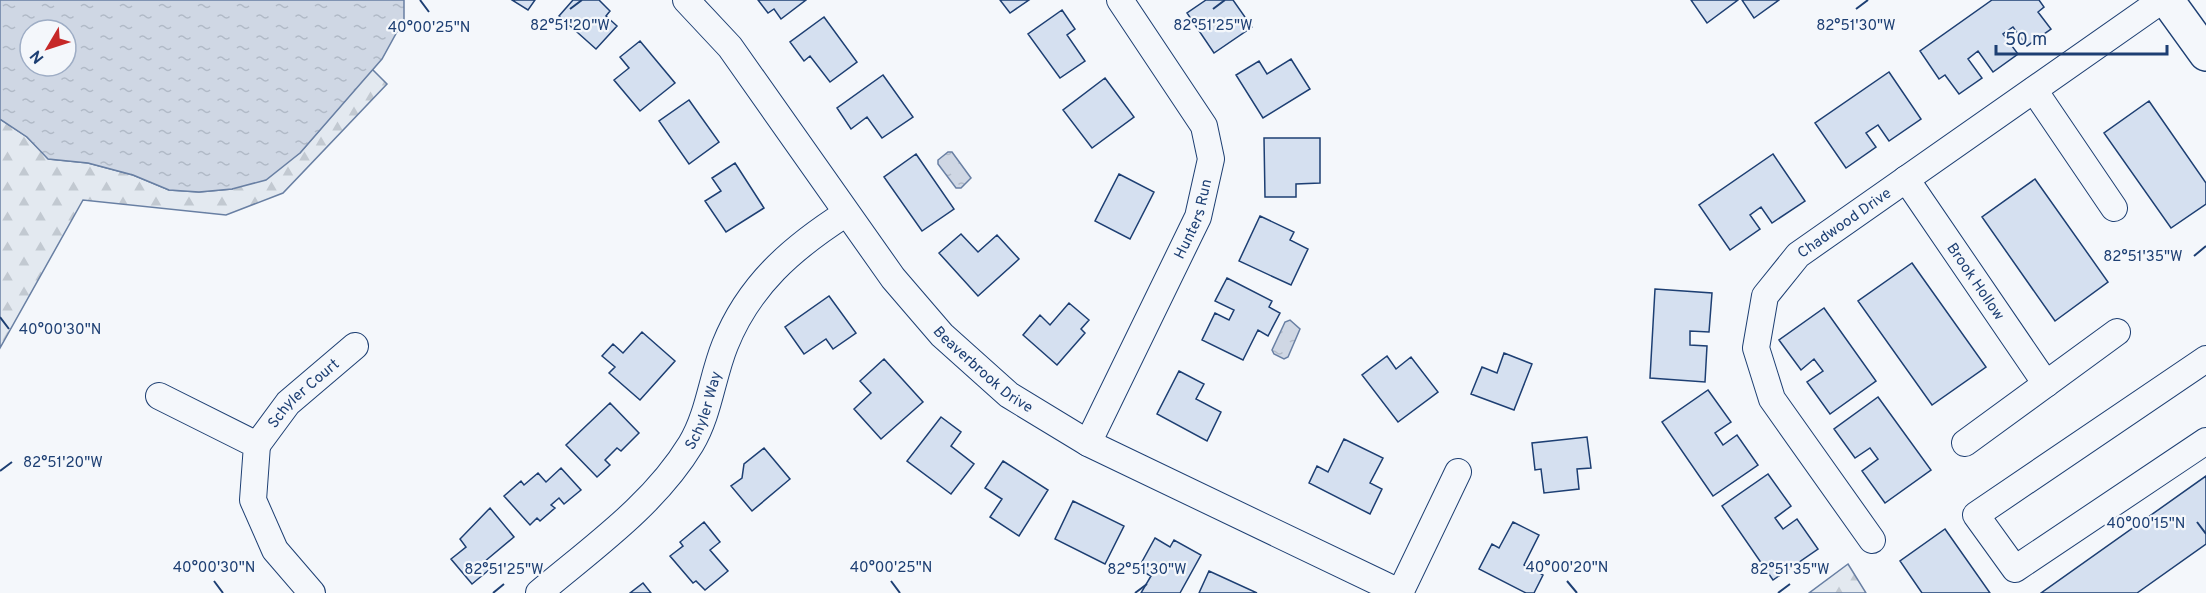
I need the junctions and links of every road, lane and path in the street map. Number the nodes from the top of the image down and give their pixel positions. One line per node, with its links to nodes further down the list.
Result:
1 (686, 0): 9 (street, Beaverbrook Drive)
2 (1120, 0): 16 (street, Hunters Run)
3 (2162, 0): 6 (street, Chadwood Drive)
4 (2167, 0): 5 (main road)
5 (2206, 54)
6 (2034, 90): 7 (street, Chadwood Drive); 8 (street)
7 (1906, 179): 13 (street, Brook Hollow); 20 (street, Chadwood Drive)
8 (2114, 208)
9 (845, 214): 16 (street, Beaverbrook Drive); 22 (street, Schyler Way)
10 (2117, 332): 13 (street)
11 (355, 346): 18 (street, Schyler Court)
12 (2206, 359): 15 (street)
13 (2046, 384): 17 (street)
14 (159, 396): 18 (street)
15 (2206, 441)
16 (1088, 443): 23 (street, Beaverbrook Drive)
17 (1965, 443)
18 (257, 445): 21 (street)
19 (1458, 472): 23 (street)
20 (1872, 540)
21 (312, 593)
22 (539, 593)
23 (1400, 593)

